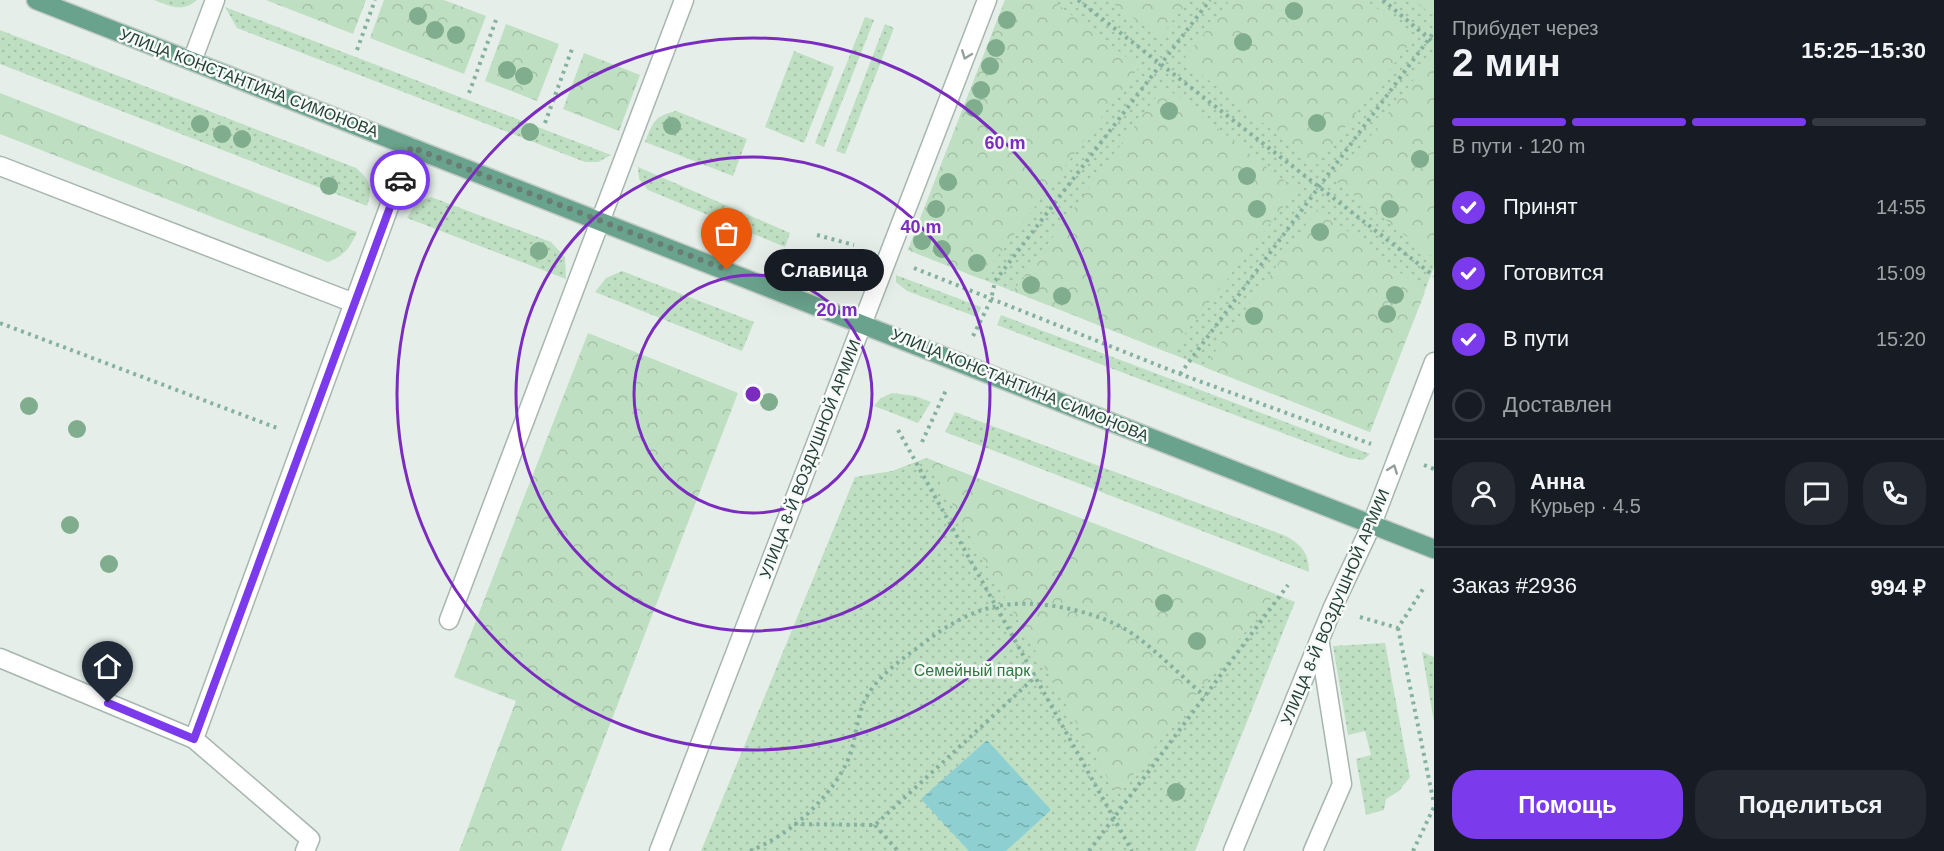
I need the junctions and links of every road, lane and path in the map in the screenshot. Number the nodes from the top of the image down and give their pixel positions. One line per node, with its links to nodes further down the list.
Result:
1 (36, 0): 15 (main road, УЛИЦА КОНСТАНТИНА СИМОНОВА)
2 (215, 0): 15 (street)
3 (375, 0): 14 (path)
4 (684, 0): 22 (street)
5 (987, 0): 30 (street, УЛИЦА 8-Й ВОЗДУШНОЙ АРМИИ, one-way to 30)
6 (1078, 0): 16 (path)
7 (1210, 0): 16 (path)
8 (1383, 0): 11 (path)
9 (496, 20): 17 (path)
10 (1434, 32): 11 (path)
11 (1429, 39): 12 (path); 21 (path)
12 (1434, 43)
13 (572, 49): 18 (path)
14 (357, 50)
15 (192, 61): 19 (main road, УЛИЦА КОНСТАНТИНА СИМОНОВА)
16 (1162, 63): 21 (path); 27 (path)
17 (469, 93)
18 (545, 123)
19 (411, 147): 22 (main road, УЛИЦА КОНСТАНТИНА СИМОНОВА); 28 (street)
20 (0, 166): 28 (street)
21 (1318, 185): 26 (path); 33 (path)
22 (601, 220): 30 (main road, УЛИЦА КОНСТАНТИНА СИМОНОВА); 44 (street)
23 (818, 235): 24 (path)
24 (854, 245)
25 (909, 266): 27 (path)
26 (1434, 276)
27 (991, 300): 31 (path); 33 (path)
28 (354, 303): 35 (street)
29 (0, 322): 35 (path)
30 (862, 323): 31 (main road, УЛИЦА КОНСТАНТИНА СИМОНОВА); 56 (street, УЛИЦА 8-Й ВОЗДУШНОЙ АРМИИ)
31 (960, 361): 36 (path); 38 (main road, УЛИЦА КОНСТАНТИНА СИМОНОВА)
32 (1434, 362): 38 (street, УЛИЦА 8-Й ВОЗДУШНОЙ АРМИИ, one-way to 32)
33 (1180, 374): 37 (path)
34 (898, 430): 42 (path)
35 (305, 438): 50 (street)
36 (922, 442)
37 (1373, 445)
38 (1372, 524): 39 (main road, УЛИЦА КОНСТАНТИНА СИМОНОВА); 46 (street, УЛИЦА 8-Й ВОЗДУШНОЙ АРМИИ)
39 (1434, 549)
40 (1288, 585): 49 (path)
41 (1424, 589): 45 (path)
42 (994, 607): 48 (path); 49 (path); 53 (path)
43 (1357, 616): 45 (path)
44 (449, 620)
45 (1398, 628): 51 (path)
46 (1320, 644): 61 (street, УЛИЦА 8-Й ВОЗДУШНОЙ АРМИИ); 62 (street)
47 (0, 658): 50 (street)
48 (1034, 678): 52 (path); 54 (path)
49 (1205, 696): 52 (path)
50 (194, 739): 55 (street)
51 (1434, 806): 63 (path)
52 (1114, 820): 59 (path); 60 (path)
53 (794, 824): 54 (path); 57 (path)
54 (875, 825): 58 (path)
55 (305, 851)
56 (659, 851)
57 (750, 851)
58 (898, 851)
59 (1089, 851)
60 (1132, 851)
61 (1233, 851)
62 (1313, 851)
63 (1413, 851)

